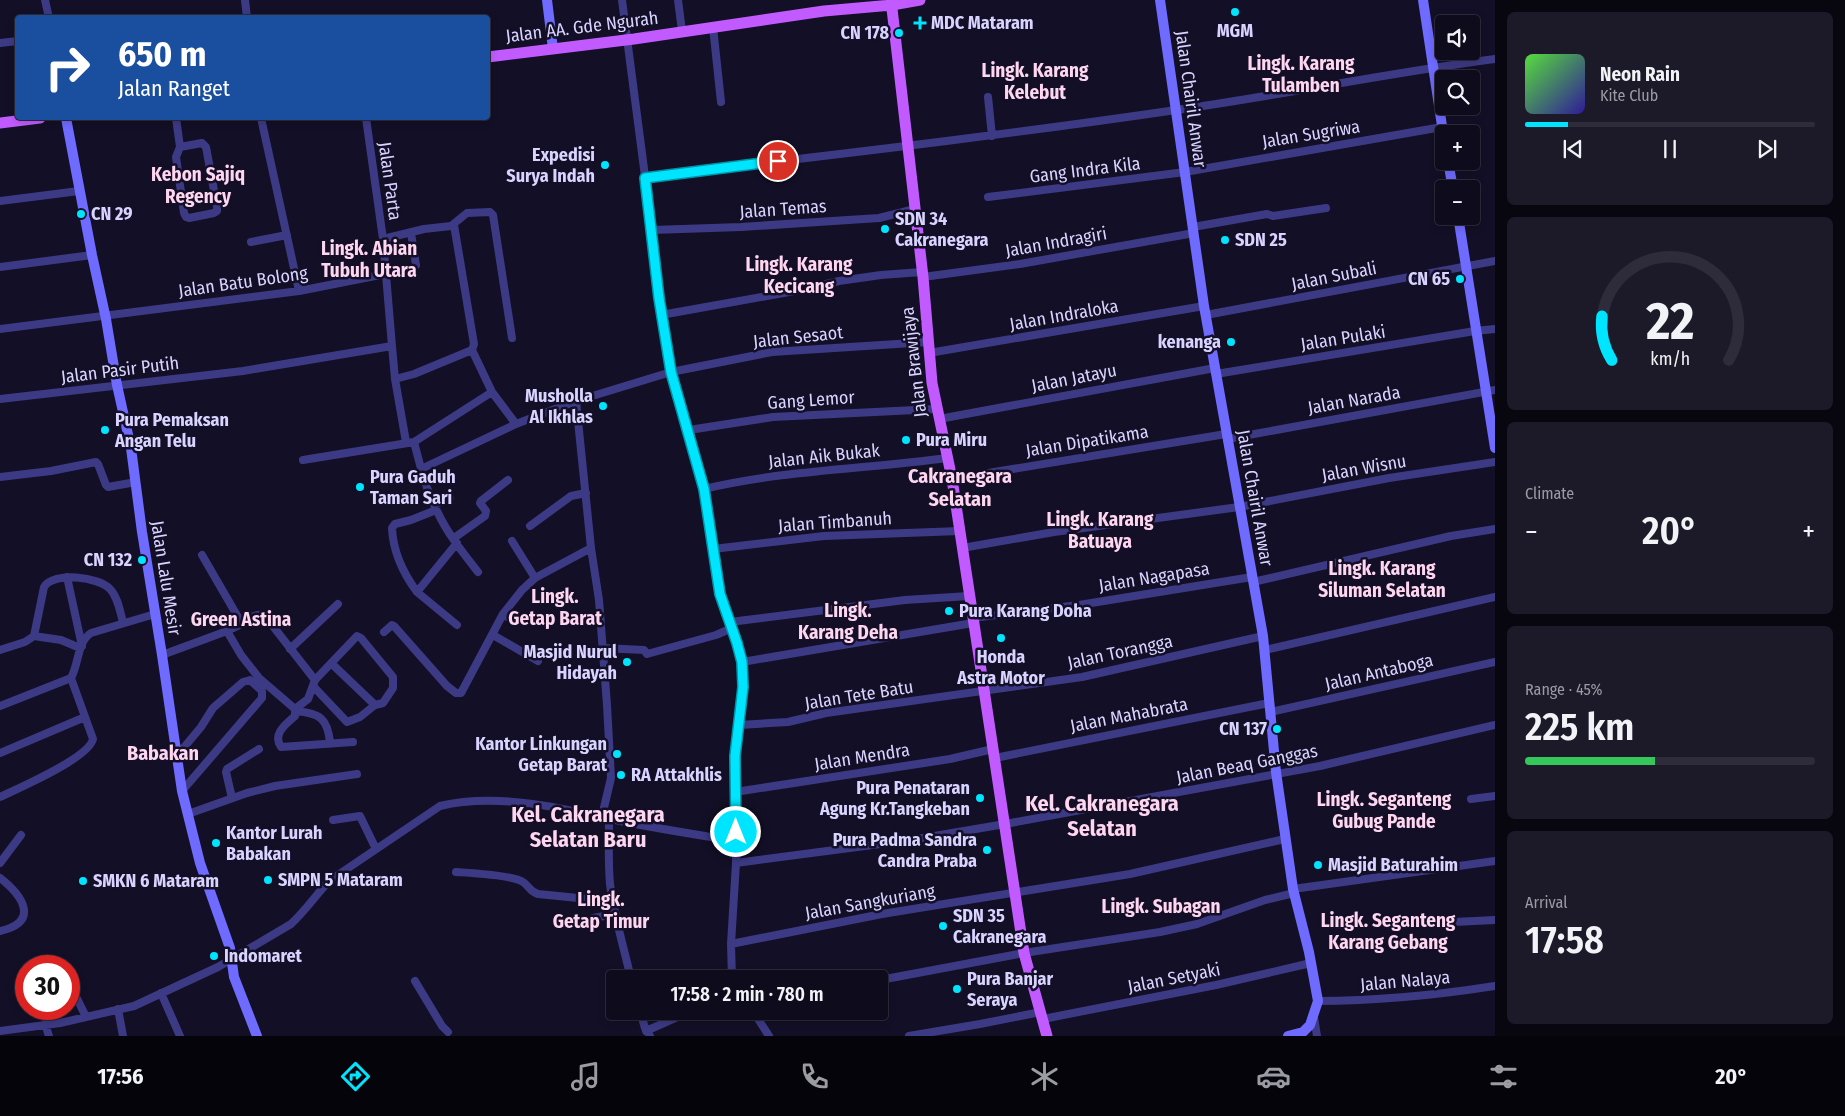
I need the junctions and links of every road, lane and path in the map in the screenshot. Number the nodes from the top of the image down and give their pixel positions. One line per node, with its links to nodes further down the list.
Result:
1 (45, 0): 10 (street)
2 (245, 0): 11 (street)
3 (547, 0): 17 (street)
4 (622, 0): 14 (street)
5 (678, 0): 13 (street)
6 (920, 0): 9 (main road, Jalan AA. Gde Ngurah)
7 (1160, 0): 23 (street, Jalan Chairil Anwar)
8 (1423, 0): 20 (street)
9 (891, 3): 12 (main road, Jalan AA. Gde Ngurah); 33 (main road, Jalan Brawijaya)
10 (48, 15)
11 (247, 15)
12 (713, 27): 13 (main road, Jalan AA. Gde Ngurah); 22 (street)
13 (682, 31): 14 (main road, Jalan AA. Gde Ngurah)
14 (626, 40): 17 (main road, Jalan AA. Gde Ngurah); 36 (street)
15 (15, 41): 16 (street)
16 (0, 43)
17 (553, 49): 18 (main road, Jalan AA. Gde Ngurah)
18 (490, 57)
19 (1495, 58): 20 (street)
20 (1432, 67): 23 (street); 30 (street)
21 (988, 97): 32 (street)
22 (722, 102)
23 (1176, 110): 32 (street); 35 (street, Jalan Chairil Anwar)
24 (24, 120): 29 (main road)
25 (66, 120): 37 (street, Jalan Lalu Mesir)
26 (176, 120): 34 (street)
27 (261, 120): 47 (street)
28 (366, 120): 48 (street, Jalan Parta)
29 (0, 123)
30 (1442, 125)
31 (1435, 128): 35 (street, Jalan Sugriwa)
32 (992, 136): 33 (street)
33 (908, 146): 36 (street); 41 (main road, Jalan Brawijaya)
34 (180, 147): 34 (street)
35 (1185, 172): 38 (street, Gang Indra Kila); 45 (street, Jalan Chairil Anwar)
36 (645, 178): 44 (street)
37 (79, 191): 39 (street); 50 (street, Jalan Lalu Mesir)
38 (988, 197)
39 (0, 201)
40 (1326, 208): 45 (street, Jalan Indragiri)
41 (915, 209): 44 (street, Jalan Temas); 55 (main road, Jalan Brawijaya)
42 (454, 225): 46 (street); 64 (street); 67 (street)
43 (1460, 225): 53 (street)
44 (652, 230): 59 (street)
45 (1194, 230): 55 (street, Jalan Indragiri); 58 (street, Jalan Chairil Anwar)
46 (411, 232): 48 (street); 52 (street)
47 (287, 235): 49 (street); 57 (street)
48 (383, 239): 56 (street, Jalan Parta)
49 (251, 242)
50 (92, 255): 54 (street); 60 (street, Jalan Lalu Mesir)
51 (1495, 261): 53 (street, Jalan Subali)
52 (416, 265)
53 (1467, 266): 58 (street, Jalan Subali); 63 (street)
54 (0, 267)
55 (922, 275): 59 (street, Jalan Indragiri); 66 (main road, Jalan Brawijaya)
56 (385, 276): 57 (street, Jalan Batu Bolong); 65 (street, Jalan Parta)
57 (299, 291): 60 (street, Jalan Batu Bolong)
58 (1205, 310): 66 (street, Jalan Indraloka); 68 (street, Jalan Chairil Anwar)
59 (661, 315): 69 (street)
60 (105, 316): 61 (street, Jalan Batu Bolong); 71 (street, Jalan Lalu Mesir)
61 (0, 329)
62 (1495, 329): 63 (street, Jalan Pulaki)
63 (1476, 331): 68 (street, Jalan Pulaki); 72 (street)
64 (512, 338)
65 (392, 346): 70 (street, Jalan Parta); 71 (street, Jalan Pasir Putih)
66 (928, 347): 69 (street, Jalan Sesaot); 76 (main road, Jalan Brawijaya)
67 (472, 350): 70 (street); 73 (street)
68 (1216, 371): 76 (street, Jalan Jatayu); 79 (street, Jalan Chairil Anwar)
69 (671, 372): 75 (street, Jalan Sesaot); 78 (street)
70 (395, 379): 80 (street, Jalan Parta)
71 (117, 385): 74 (street, Jalan Pasir Putih); 89 (street, Jalan Lalu Mesir)
72 (1490, 391): 79 (street, Jalan Narada); 81 (street)
73 (492, 392): 77 (street); 80 (street)
74 (0, 399)
75 (576, 401): 77 (street, Jalan Sesaot); 91 (street)
76 (938, 414): 78 (street, Gang Lemor); 82 (main road, Jalan Brawijaya)
77 (516, 424): 85 (street, Jalan Sesaot)
78 (689, 430): 90 (street)
79 (1227, 436): 87 (street, Jalan Dipatikama); 93 (street, Jalan Chairil Anwar)
80 (410, 442): 83 (street); 85 (street, Jalan Parta)
81 (1495, 448)
82 (947, 458): 87 (main road, Jalan Brawijaya); 90 (street, Jalan Aik Bukak)
83 (303, 460)
84 (1495, 462): 93 (street, Jalan Wisnu)
85 (421, 469): 94 (street, Jalan Parta)
86 (0, 478): 89 (street)
87 (952, 479): 97 (main road, Jalan Brawijaya)
88 (508, 480): 98 (street)
89 (136, 482): 112 (street, Jalan Lalu Mesir)
90 (704, 489): 101 (street)
91 (586, 493): 95 (street); 100 (street)
92 (450, 498): 94 (street)
93 (1239, 507): 102 (street, Jalan Wisnu); 107 (street, Jalan Chairil Anwar)
94 (435, 508): 98 (street, Jalan Parta); 108 (street)
95 (530, 526)
96 (1495, 529): 107 (street, Jalan Nagapasa)
97 (960, 531): 101 (street, Jalan Timbanuh); 102 (main road, Jalan Brawijaya)
98 (456, 541): 104 (street, Jalan Parta); 108 (street)
99 (512, 541): 106 (street)
100 (591, 548): 106 (street); 126 (street)
101 (713, 548): 119 (street)
102 (962, 548): 109 (main road, Jalan Brawijaya)
103 (202, 555): 117 (street)
104 (478, 572)
105 (67, 578): 116 (street); 123 (street); 125 (street)
106 (535, 578): 113 (street)
107 (1253, 579): 115 (street, Jalan Nagapasa); 124 (street, Jalan Chairil Anwar)
108 (417, 592): 118 (street)
109 (968, 596): 115 (main road, Jalan Brawijaya); 119 (street)
110 (1495, 597): 129 (street)
111 (338, 604): 127 (street)
112 (155, 614): 116 (street); 130 (street, Jalan Lalu Mesir)
113 (503, 614): 114 (street); 122 (street)
114 (512, 620)
115 (972, 621): 132 (street, Jalan Nagapasa); 137 (main road, Jalan Brawijaya)
116 (123, 622): 125 (street)
117 (242, 624): 120 (street); 127 (street)
118 (457, 625)
119 (731, 625): 126 (street); 132 (street)
120 (227, 631): 130 (street); 141 (street)
121 (384, 632): 122 (street)
122 (493, 635): 131 (street)
123 (34, 636): 125 (street); 128 (street)
124 (1263, 636): 129 (street, Jalan Chairil Anwar); 137 (street, Jalan Torangga)
125 (81, 647): 135 (street)
126 (602, 648): 160 (street)
127 (290, 649): 136 (street)
128 (0, 650)
129 (1265, 650): 140 (street, Jalan Chairil Anwar)
130 (162, 655): 150 (street, Jalan Lalu Mesir)
131 (538, 661)
132 (742, 662): 144 (street)
133 (1495, 662): 140 (street, Jalan Antaboga)
134 (331, 663): 136 (street); 138 (street); 138 (street)
135 (71, 678): 139 (street); 142 (street)
136 (314, 683): 138 (street); 141 (street)
137 (983, 691): 144 (street, Jalan Tete Batu); 149 (main road, Jalan Brawijaya)
138 (375, 705)
139 (0, 706)
140 (1270, 708): 149 (street, Jalan Mahabrata); 152 (street, Jalan Chairil Anwar)
141 (296, 710): 146 (street); 146 (street)
142 (85, 718): 148 (street); 156 (street)
143 (1495, 724): 152 (street, Jalan Beaq Ganggas)
144 (739, 725): 154 (street)
145 (353, 742): 146 (street)
146 (330, 743)
147 (259, 749): 157 (street)
148 (0, 753)
149 (994, 754): 154 (street, Jalan Mendra); 162 (main road, Jalan Brawijaya)
150 (176, 757): 153 (street, Jalan Lalu Mesir); 153 (street)
151 (357, 774): 157 (street)
152 (1276, 774): 162 (street, Jalan Beaq Ganggas); 164 (street, Jalan Chairil Anwar)
153 (182, 791): 159 (street, Jalan Lalu Mesir)
154 (735, 792): 165 (street)
155 (1495, 796): 158 (street)
156 (0, 797)
157 (232, 798): 159 (street)
158 (1471, 799)
159 (188, 814): 182 (street, Jalan Lalu Mesir)
160 (606, 817): 165 (street); 166 (street); 174 (street)
161 (333, 820): 166 (street)
162 (1005, 824): 169 (street, Jalan Beaq Ganggas); 173 (main road, Jalan Brawijaya)
163 (21, 835): 168 (street)
164 (1286, 838): 172 (street, Jalan Chairil Anwar); 173 (street)
165 (736, 841): 169 (street)
166 (376, 849): 182 (street)
167 (1495, 861): 172 (street)
168 (0, 863)
169 (736, 863): 180 (street)
170 (456, 872): 174 (street)
171 (0, 878): 179 (street)
172 (1294, 891): 181 (street); 183 (street, Jalan Chairil Anwar)
173 (1015, 893): 180 (street, Jalan Sangkuriang); 181 (main road, Jalan Brawijaya)
174 (612, 897): 175 (street)
175 (616, 914): 176 (street); 184 (street)
176 (593, 918)
177 (1495, 920): 178 (street)
178 (1454, 922)
179 (0, 931)
180 (730, 944): 185 (street)
181 (1024, 953): 186 (street); 193 (main road, Jalan Brawijaya)
182 (232, 958): 189 (street); 206 (street, Jalan Lalu Mesir)
183 (1311, 963): 190 (street, Jalan Chairil Anwar); 193 (street, Jalan Setyaki)
184 (629, 970)
185 (731, 970)
186 (888, 978)
187 (416, 980): 202 (street)
188 (1495, 986): 190 (street, Jalan Nalaya)
189 (161, 993): 192 (street); 205 (street)
190 (1318, 1001): 195 (street)
191 (80, 1005): 194 (street)
192 (118, 1009): 194 (street); 204 (street)
193 (1042, 1016): 208 (street, Jalan Setyaki); 209 (main road, Jalan Brawijaya)
194 (86, 1017): 199 (street)
195 (1314, 1017): 210 (street); 211 (street)
196 (643, 1020): 201 (street)
197 (673, 1020): 201 (street)
198 (759, 1020): 207 (street)
199 (45, 1024): 200 (street); 203 (street)
200 (0, 1031)
201 (648, 1034)
202 (448, 1035)
203 (49, 1036)
204 (123, 1036)
205 (180, 1036)
206 (257, 1036)
207 (769, 1036)
208 (909, 1036)
209 (1048, 1036)
210 (1288, 1036)
211 (1317, 1036)

